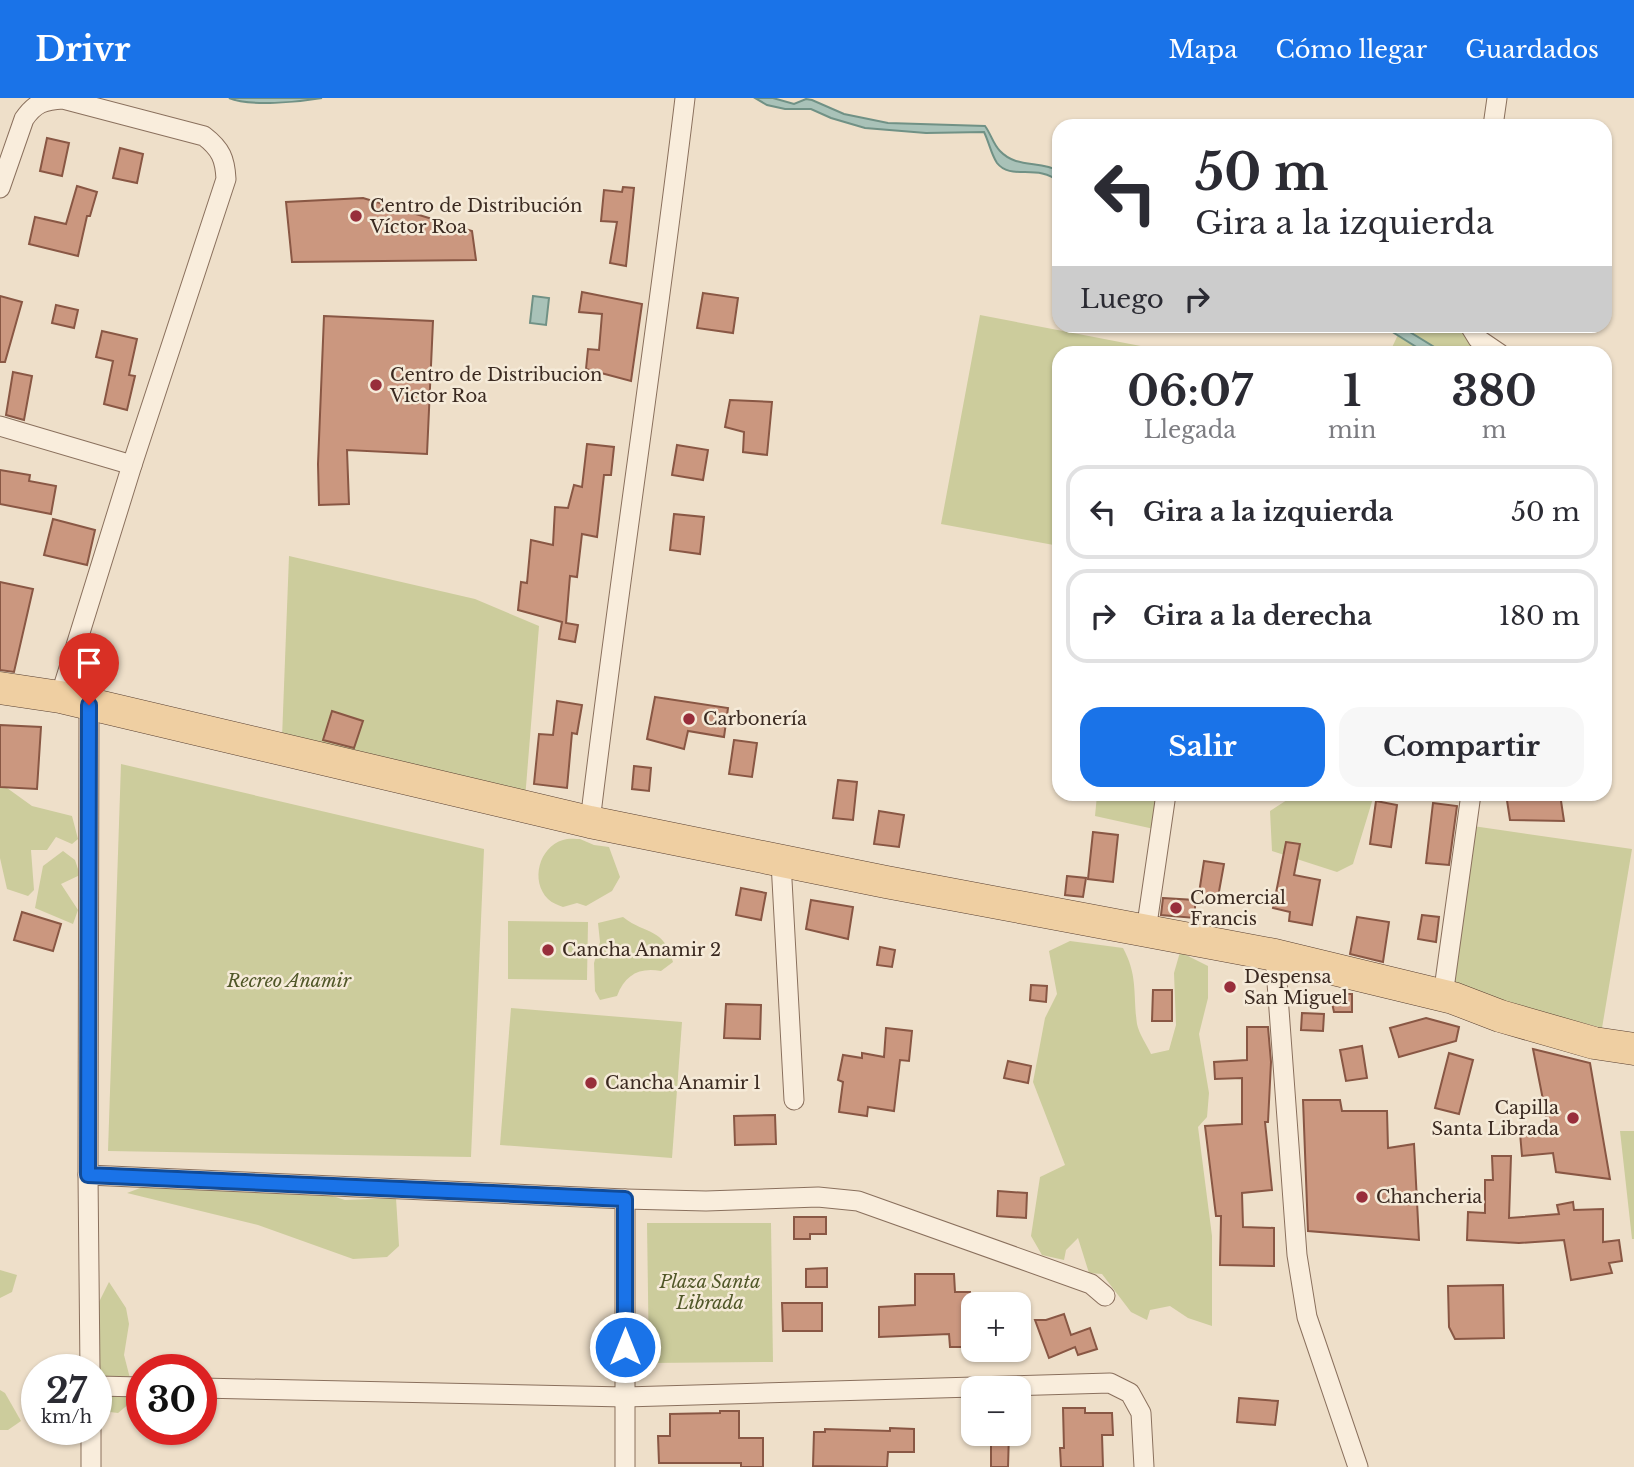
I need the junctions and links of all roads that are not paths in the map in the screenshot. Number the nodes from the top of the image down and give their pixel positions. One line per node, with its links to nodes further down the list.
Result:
1 (685, 98): 13 (street)
2 (1497, 98): 3 (street)
3 (1494, 119)
4 (0, 188): 8 (street)
5 (1474, 333): 6 (street)
6 (1488, 346)
7 (0, 426): 8 (street)
8 (132, 465): 10 (street)
9 (0, 688): 10 (main road)
10 (74, 701): 13 (main road); 20 (street)
11 (1166, 801): 15 (street)
12 (1470, 801): 17 (street)
13 (590, 822): 14 (main road)
14 (781, 862): 15 (main road); 19 (street)
15 (1146, 931): 16 (main road)
16 (1275, 955): 17 (main road); 30 (street)
17 (1443, 996): 18 (main road)
18 (1634, 1049)
19 (794, 1100)
20 (88, 1175): 21 (street); 23 (street)
21 (625, 1199): 22 (street); 25 (street)
22 (1105, 1296)
23 (90, 1354)
24 (217, 1388): 25 (street)
25 (625, 1397): 28 (street); 29 (street)
26 (91, 1445): 27 (street)
27 (91, 1467)
28 (625, 1467)
29 (1144, 1467)
30 (1358, 1467)

